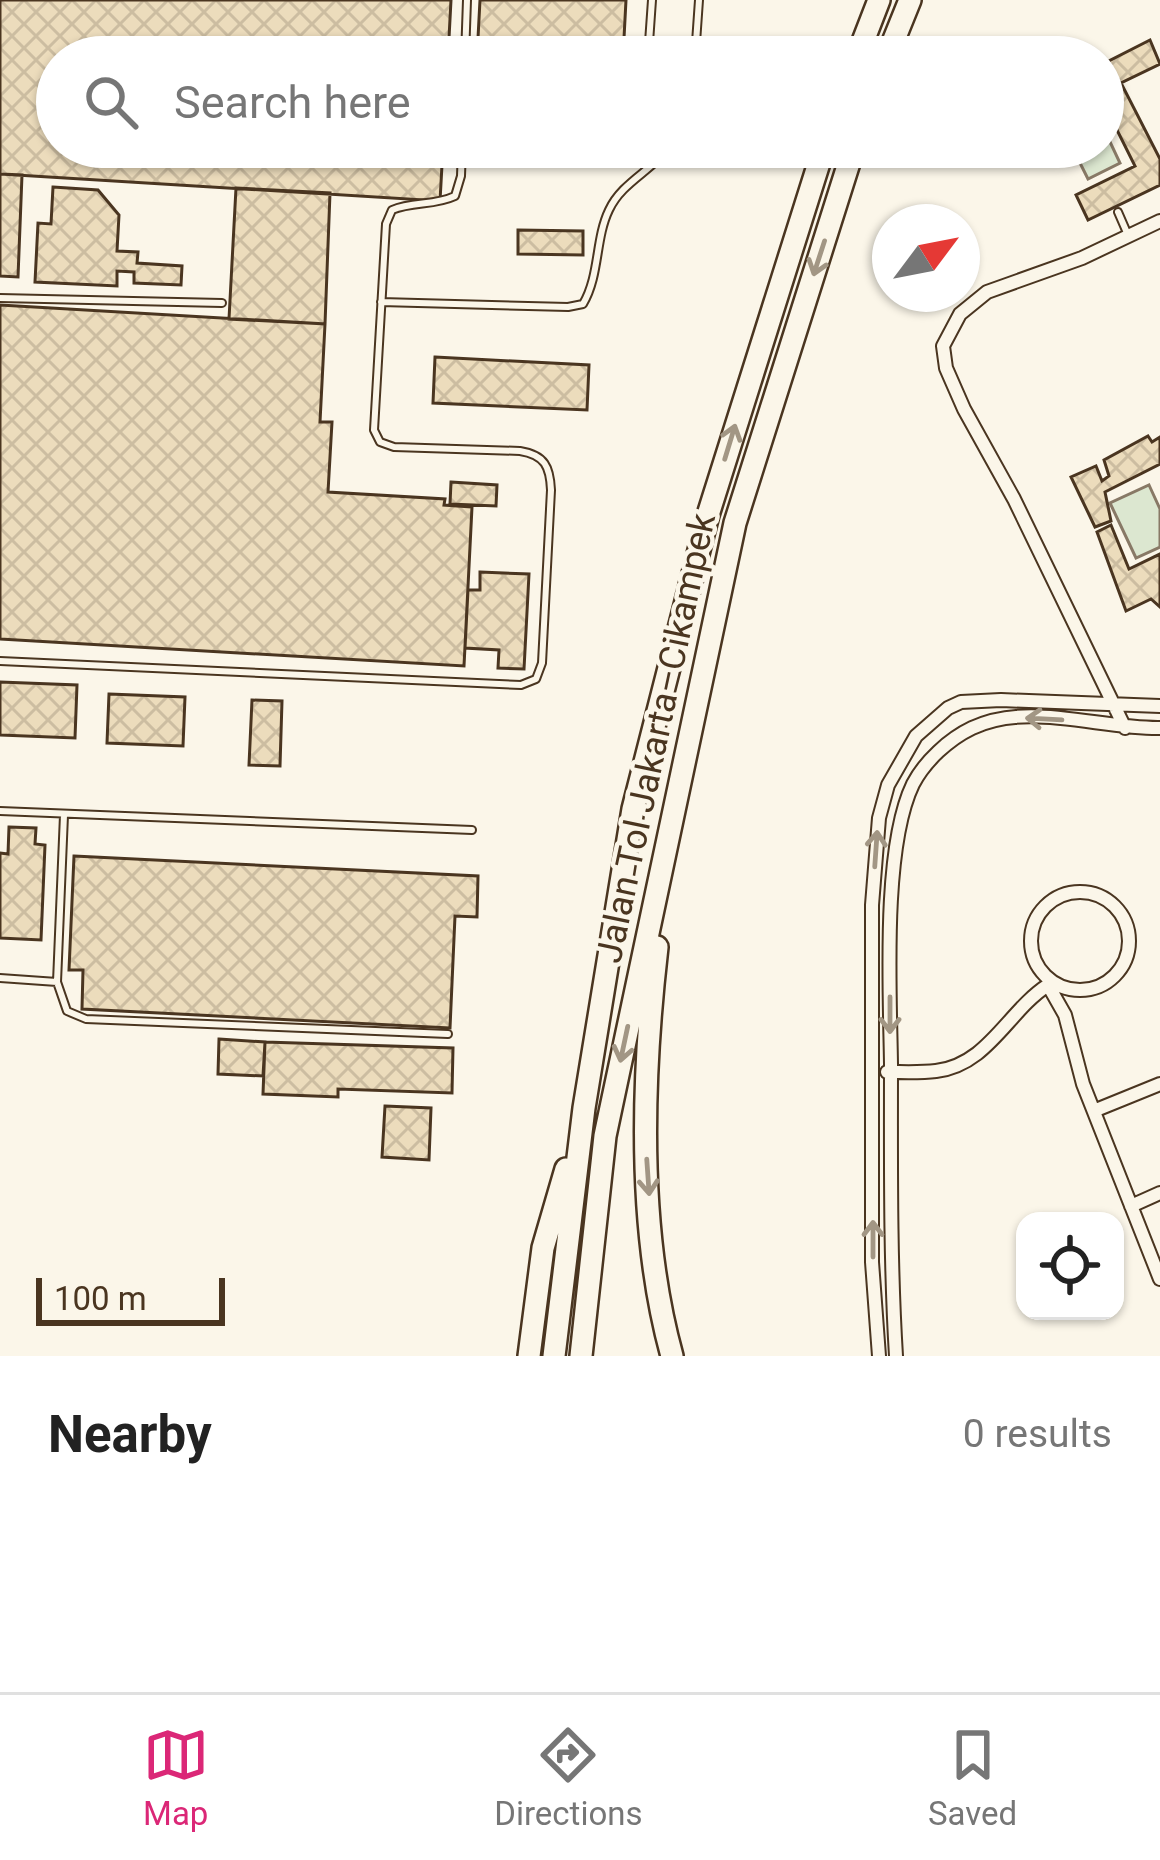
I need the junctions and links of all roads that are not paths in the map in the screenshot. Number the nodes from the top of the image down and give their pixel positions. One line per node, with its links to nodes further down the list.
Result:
1 (467, 0): 6 (lane)
2 (652, 0): 7 (lane)
3 (699, 0): 8 (lane)
4 (880, 0): 9 (highway)
5 (910, 0): 10 (highway)
6 (466, 36)
7 (649, 36)
8 (696, 36)
9 (865, 36)
10 (895, 36)
11 (461, 168): 19 (lane)
12 (646, 168): 19 (lane)
13 (817, 168): 37 (highway, Jalan Tol Jakarta–Cikampek, one-way to 13)
14 (847, 168): 26 (highway, Jalan Tol Jakarta–Cikampek, one-way to 26)
15 (1118, 212): 17 (lane)
16 (1160, 221): 17 (street)
17 (1128, 235): 23 (street)
18 (0, 298): 20 (lane)
19 (381, 302): 21 (lane)
20 (222, 303)
21 (0, 661)
22 (1160, 706): 23 (street)
23 (1114, 707): 24 (street); 35 (street, one-way to 23)
24 (1125, 728): 25 (street); 34 (street, one-way to 34)
25 (1160, 728)
26 (673, 810): 44 (highway, Jalan Tol Jakarta–Cikampek, one-way to 44); 45 (highway, one-way to 45)
27 (0, 811): 28 (lane)
28 (64, 815): 29 (lane); 31 (lane)
29 (472, 830)
30 (0, 978): 31 (lane)
31 (57, 982): 33 (lane)
32 (1048, 982): 32 (street); 34 (street); 38 (street)
33 (448, 1034)
34 (891, 1072): 35 (street); 47 (street)
35 (874, 1073): 46 (street, one-way to 35)
36 (1160, 1084): 38 (street)
37 (584, 1108): 42 (highway); 43 (highway, Jalan Tol Jakarta–Cikampek)
38 (1096, 1110): 40 (street)
39 (1160, 1193): 40 (street)
40 (1131, 1206): 41 (street)
41 (1160, 1279)
42 (530, 1356)
43 (554, 1356)
44 (581, 1356)
45 (672, 1356)
46 (879, 1356)
47 (896, 1356)

